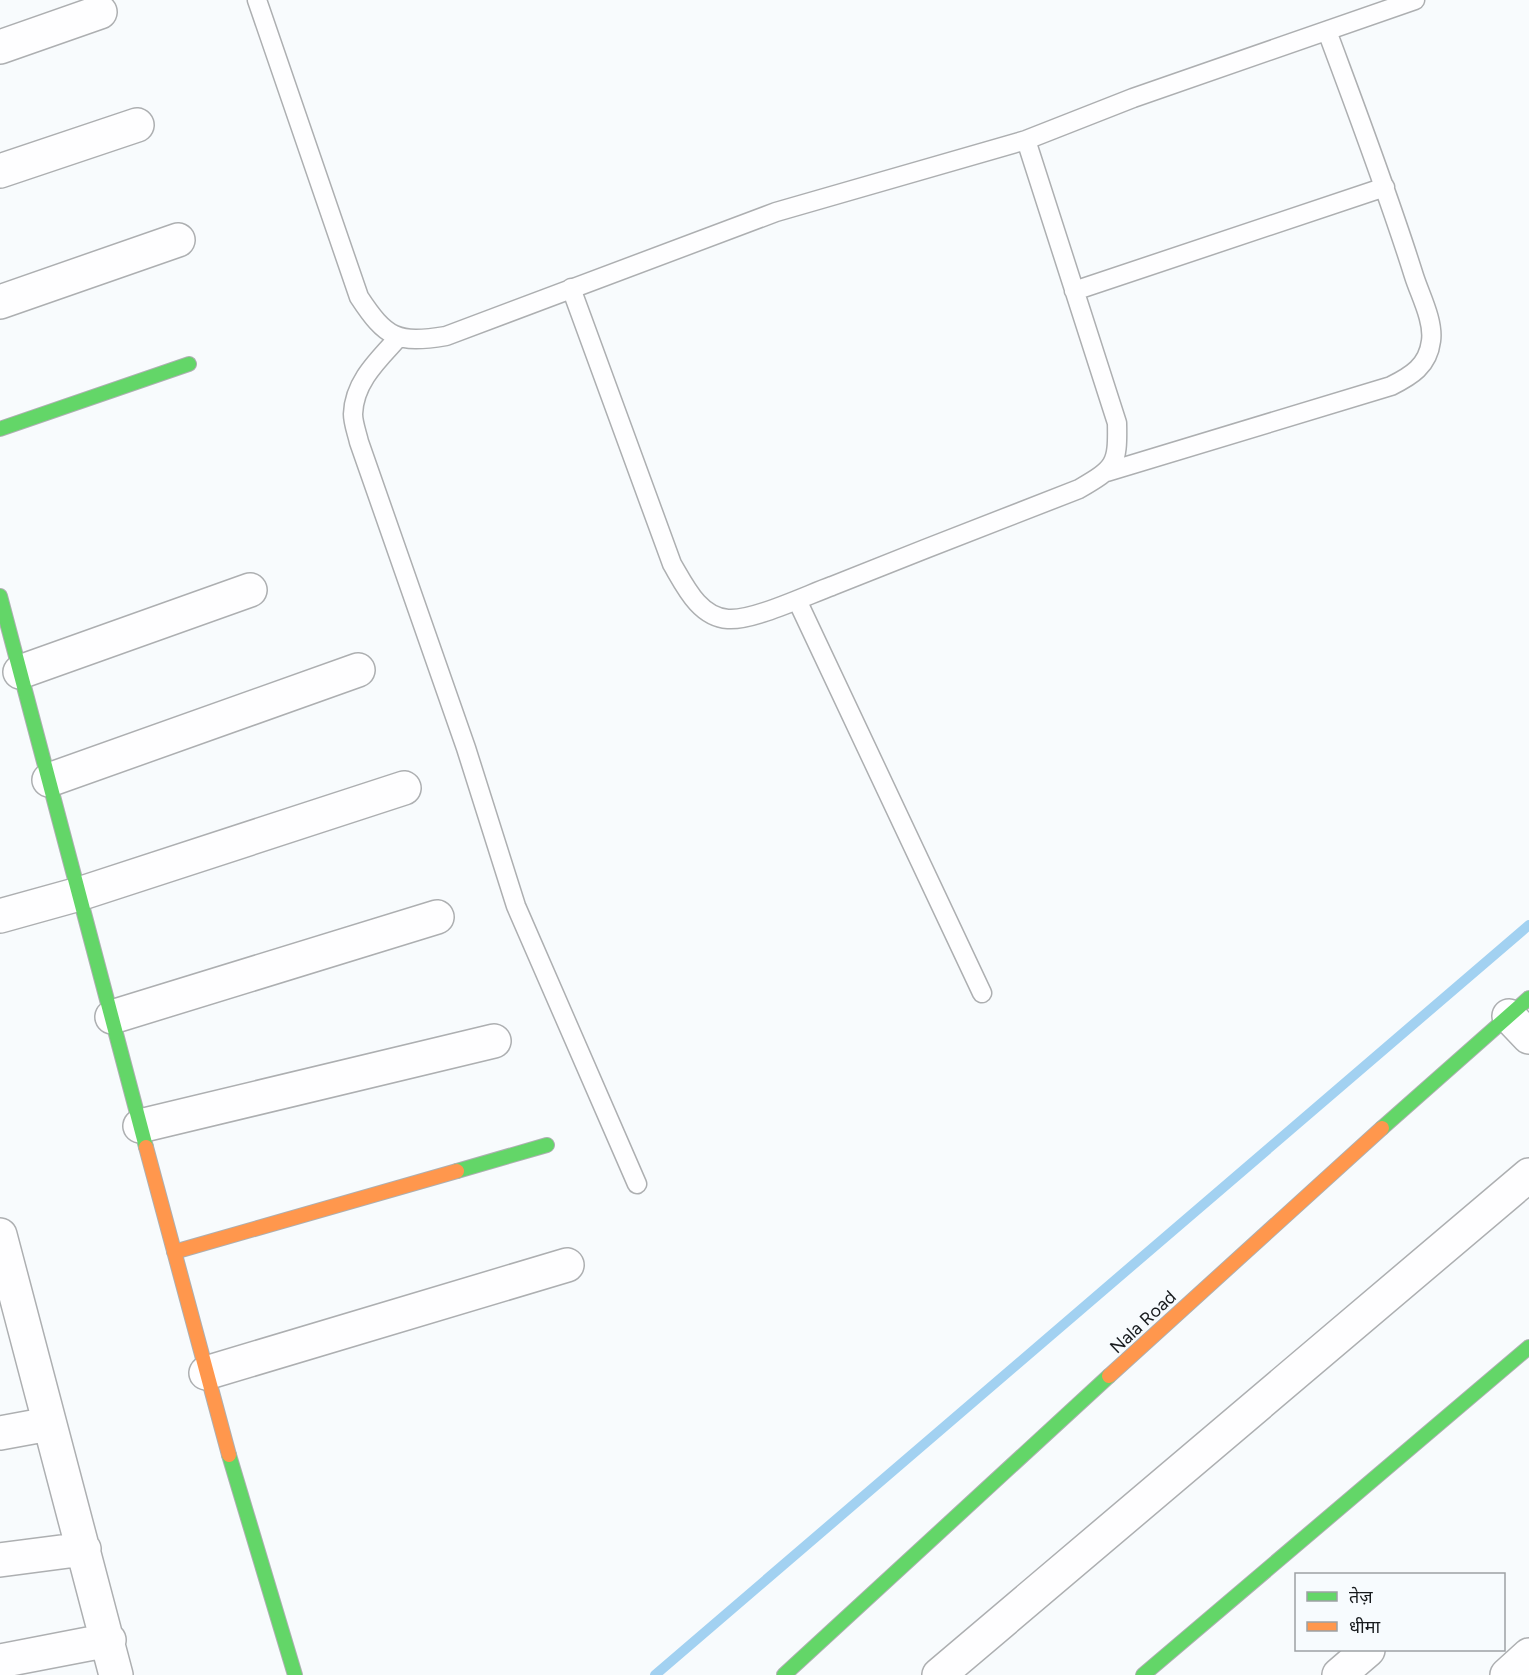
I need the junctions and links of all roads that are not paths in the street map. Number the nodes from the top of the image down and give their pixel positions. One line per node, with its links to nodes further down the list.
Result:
1 (257, 0): 14 (lane)
2 (1415, 0): 4 (lane)
3 (100, 12): 5 (street)
4 (1327, 30): 7 (lane); 9 (lane)
5 (0, 47)
6 (137, 125): 8 (street)
7 (1026, 140): 11 (lane); 12 (lane)
8 (0, 171)
9 (1384, 187): 12 (lane); 17 (lane)
10 (178, 240): 13 (street)
11 (571, 288): 14 (lane); 20 (lane)
12 (1074, 291): 17 (lane)
13 (0, 302)
14 (398, 338): 35 (lane)
15 (189, 364): 16 (street)
16 (0, 429)
17 (1107, 472): 20 (lane)
18 (250, 590): 22 (street)
19 (0, 596): 22 (street)
20 (797, 600): 28 (lane)
21 (358, 670): 23 (street)
22 (20, 672): 23 (street)
23 (49, 780): 25 (street)
24 (404, 788): 25 (street)
25 (79, 894): 26 (street); 29 (street)
26 (0, 916)
27 (437, 917): 29 (street)
28 (982, 993)
29 (112, 1017): 32 (street)
30 (1522, 1017): 52 (street, Nala Road)
31 (494, 1041): 32 (street)
32 (140, 1126): 37 (street)
33 (547, 1145): 37 (street)
34 (1529, 1176): 53 (street)
35 (637, 1184)
36 (0, 1235): 39 (street)
37 (174, 1252): 41 (street)
38 (567, 1264): 41 (street)
39 (10, 1317): 42 (street)
40 (1529, 1347): 54 (street)
41 (206, 1373): 51 (street)
42 (49, 1424): 43 (street); 44 (street)
43 (0, 1433)
44 (84, 1549): 45 (street); 46 (street)
45 (0, 1560)
46 (109, 1640): 49 (street); 50 (street)
47 (1367, 1651): 55 (street)
48 (1529, 1655): 56 (street)
49 (0, 1661)
50 (116, 1675)
51 (295, 1675)
52 (784, 1675)
53 (939, 1675)
54 (1143, 1675)
55 (1339, 1675)
56 (1507, 1675)

